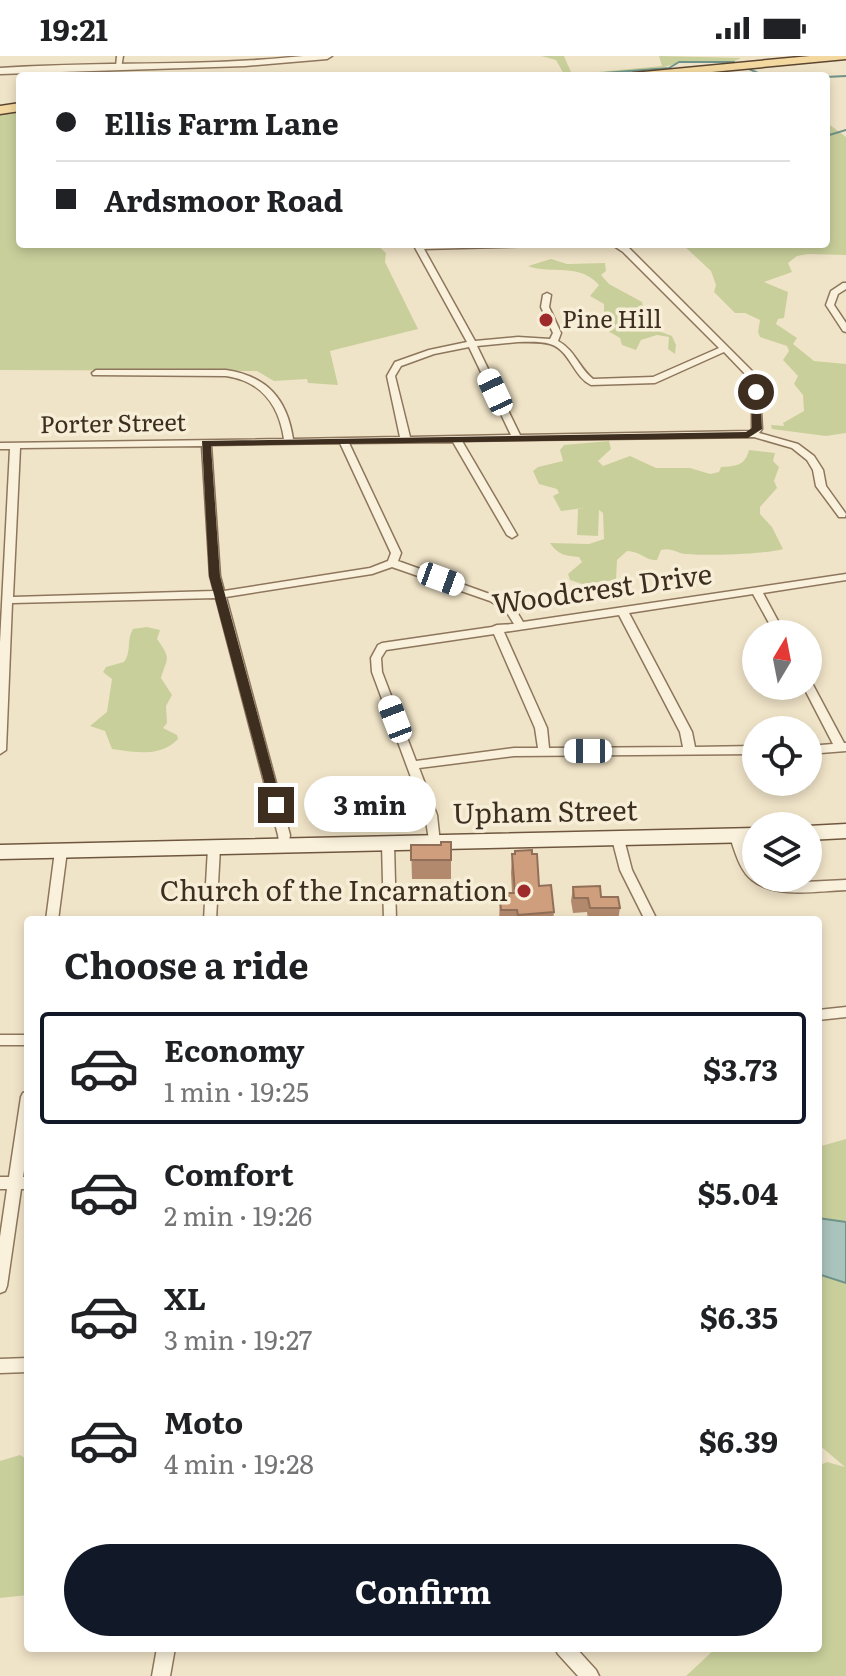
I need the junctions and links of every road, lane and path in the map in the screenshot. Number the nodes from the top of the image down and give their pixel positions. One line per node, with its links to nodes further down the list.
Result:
1 (327, 56): 3 (street)
2 (846, 56): 5 (main road)
3 (119, 61): 4 (street)
4 (0, 71)
5 (676, 72)
6 (419, 248): 12 (street)
7 (622, 248): 13 (street)
8 (846, 285): 10 (street)
9 (547, 295): 11 (street)
10 (846, 329)
11 (553, 342): 12 (street); 13 (street)
12 (472, 344): 16 (street); 18 (street)
13 (724, 349): 15 (street)
14 (96, 373): 19 (street)
15 (754, 434): 16 (street, Porter Street); 24 (street, Porter Street)
16 (517, 439): 17 (street, Porter Street)
17 (457, 440): 18 (street, Porter Street); 25 (street)
18 (406, 441): 20 (street, Porter Street)
19 (289, 442): 20 (street, Porter Street); 21 (street, Porter Street)
20 (344, 442): 26 (street)
21 (206, 443): 23 (street, Porter Street); 29 (street)
22 (0, 446): 23 (street, Porter Street)
23 (15, 446): 30 (street)
24 (842, 515)
25 (512, 535)
26 (392, 563): 29 (street); 33 (street)
27 (846, 577): 28 (street, Woodcrest Drive)
28 (756, 590): 31 (street, Woodcrest Drive); 32 (street)
29 (220, 594): 30 (street); 51 (street)
30 (7, 600): 35 (street)
31 (622, 610): 33 (street, Woodcrest Drive); 42 (street)
32 (772, 620)
33 (520, 625): 34 (street, Woodcrest Drive)
34 (497, 628): 41 (street); 43 (street, Woodcrest Drive)
35 (2, 672): 39 (street)
36 (816, 700): 37 (street)
37 (843, 747): 38 (street)
38 (822, 749)
39 (0, 750)
40 (742, 750): 42 (street)
41 (544, 751): 42 (street); 43 (street)
42 (690, 751)
43 (413, 765): 49 (street, Woodcrest Drive)
44 (846, 831): 45 (main road)
45 (822, 832)
46 (735, 835): 47 (main road, Upham Street); 48 (main road, Upham Street); 55 (street)
47 (742, 835)
48 (618, 839): 49 (main road, Upham Street); 61 (street)
49 (434, 843): 50 (main road, Upham Street)
50 (388, 844): 51 (main road, Upham Street); 60 (street)
51 (284, 846): 52 (main road, Upham Street)
52 (214, 848): 53 (main road, Upham Street); 59 (street)
53 (61, 851): 54 (main road, Upham Street); 58 (street)
54 (0, 852)
55 (742, 854)
56 (846, 885): 57 (street)
57 (822, 886)
58 (53, 916)
59 (210, 916)
60 (390, 916)
61 (649, 916)
62 (846, 1012): 63 (street)
63 (822, 1015)
64 (0, 1040): 65 (street)
65 (24, 1040)
66 (24, 1122): 67 (street)
67 (14, 1183): 68 (street)
68 (0, 1286)
69 (24, 1365): 70 (street)
70 (0, 1366)
71 (165, 1652): 73 (street)
72 (568, 1652): 74 (street)
73 (161, 1676)
74 (590, 1676)

